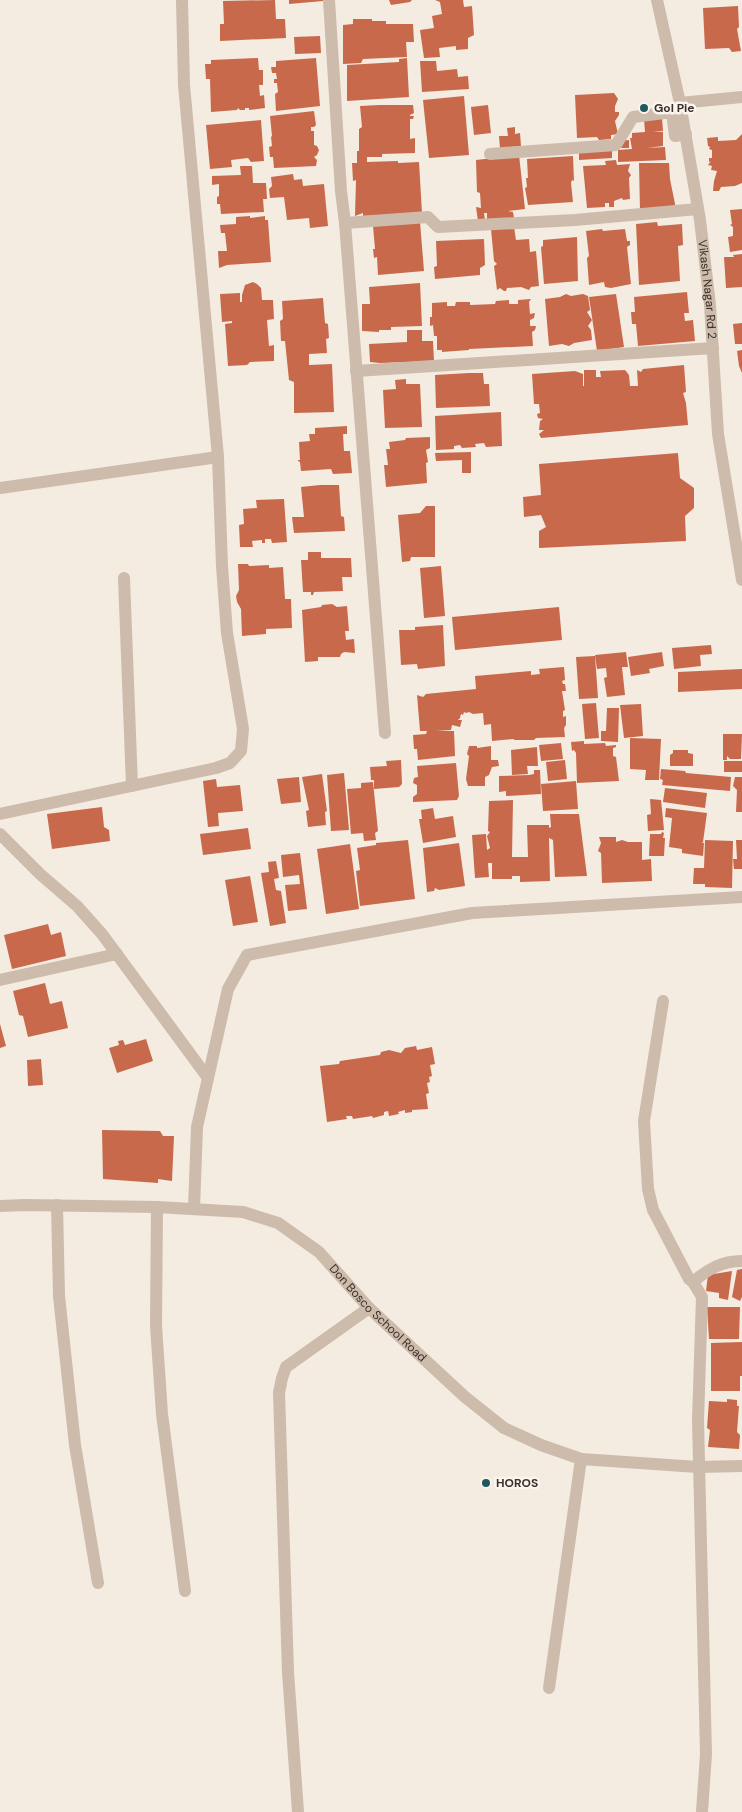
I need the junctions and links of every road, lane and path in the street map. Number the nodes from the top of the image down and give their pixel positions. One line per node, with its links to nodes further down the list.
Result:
1 (182, 0): 12 (street)
2 (329, 0): 9 (street)
3 (658, 0): 5 (street, Vikash Nagar Rd 2)
4 (742, 97): 5 (street)
5 (680, 102): 6 (street, Vikash Nagar Rd 2)
6 (686, 134): 7 (street); 8 (street, Vikash Nagar Rd 2)
7 (490, 154)
8 (698, 209): 9 (street); 10 (street, Vikash Nagar Rd 2)
9 (345, 223): 11 (street)
10 (713, 348): 11 (street); 15 (street, Vikash Nagar Rd 2)
11 (356, 371): 16 (street)
12 (218, 457): 13 (street); 17 (street)
13 (0, 488)
14 (124, 578): 17 (street)
15 (742, 580)
16 (385, 733)
17 (132, 786): 18 (street)
18 (0, 814)
19 (0, 834): 21 (street)
20 (742, 897): 24 (street)
21 (117, 954): 22 (street); 24 (street)
22 (0, 980)
23 (663, 1001): 30 (street)
24 (208, 1078): 28 (street)
25 (57, 1205): 26 (street, Don Bosco School Road); 27 (street, Don Bosco School Road); 35 (street)
26 (0, 1206)
27 (157, 1206): 28 (street, Don Bosco School Road); 36 (street)
28 (194, 1209): 31 (street, Don Bosco School Road)
29 (742, 1261): 30 (street)
30 (693, 1282): 34 (street)
31 (368, 1308): 32 (street, Don Bosco School Road); 38 (street)
32 (581, 1459): 34 (street, Don Bosco School Road); 37 (street)
33 (742, 1466): 34 (street, Don Bosco School Road)
34 (698, 1467): 39 (street)
35 (98, 1583)
36 (185, 1591)
37 (548, 1688)
38 (298, 1812)
39 (702, 1812)

